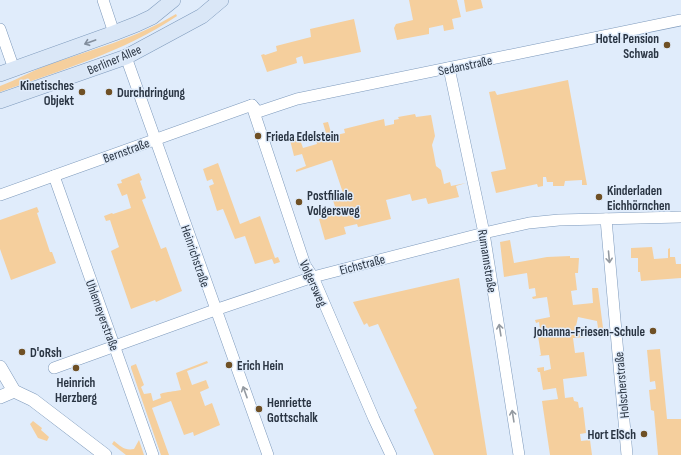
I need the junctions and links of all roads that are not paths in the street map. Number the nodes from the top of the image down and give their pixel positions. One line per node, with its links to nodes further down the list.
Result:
1 (103, 0): 9 (street)
2 (173, 0): 6 (main road, Berliner Allee)
3 (186, 0): 6 (main road)
4 (208, 0): 10 (main road)
5 (221, 0): 10 (main road, Berliner Allee)
6 (152, 17): 9 (main road, Berliner Allee)
7 (681, 20): 12 (street, Sedanstraße)
8 (0, 29): 13 (street)
9 (114, 33): 13 (main road, Berliner Allee, one-way to 13)
10 (157, 39): 11 (main road, Berliner Allee)
11 (126, 57): 15 (main road, Berliner Allee); 17 (street, Heinrichstraße)
12 (449, 68): 16 (street, Sedanstraße); 22 (street, Rumannstraße)
13 (14, 69): 14 (main road, Berliner Allee)
14 (0, 74)
15 (0, 101)
16 (252, 105): 17 (street, Bernstraße); 23 (street, Volgersweg)
17 (155, 140): 18 (street, Bernstraße); 24 (street, Heinrichstraße)
18 (54, 176): 19 (street, Bernstraße); 25 (street, Uhlemeyerstraße)
19 (0, 195)
20 (681, 217): 21 (street, Eichstraße)
21 (606, 218): 22 (street, Eichstraße); 35 (street, Holscherstraße, one-way to 35)
22 (484, 233): 23 (street, Eichstraße); 34 (street, Rumannstraße, one-way to 22)
23 (312, 277): 24 (street, Eichstraße); 33 (street, Volgersweg)
24 (215, 310): 25 (street, Eichstraße); 32 (street, Heinrichstraße, one-way to 24)
25 (114, 346): 26 (street, Eichstraße); 31 (street, Uhlemeyerstraße)
26 (54, 368)
27 (2, 375): 28 (street)
28 (14, 390): 29 (street); 30 (street)
29 (0, 397)
30 (105, 455)
31 (153, 455)
32 (268, 455)
33 (391, 455)
34 (519, 455)
35 (627, 455)

